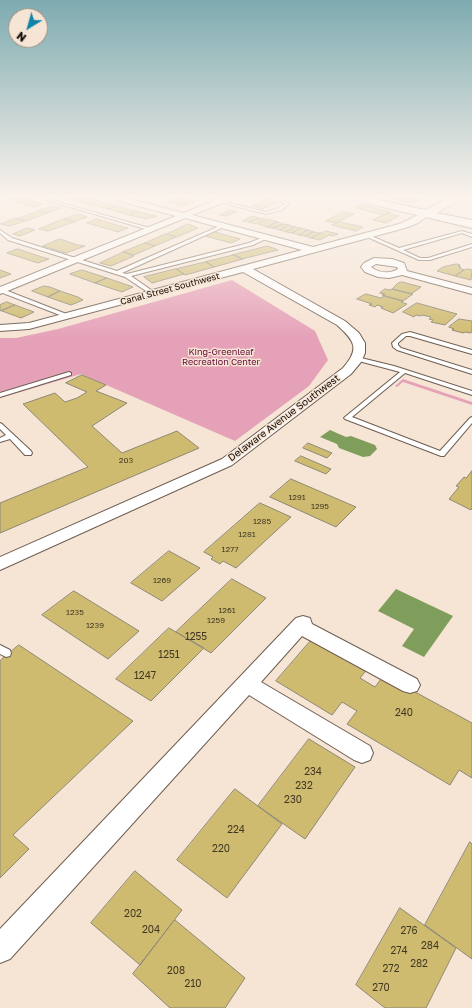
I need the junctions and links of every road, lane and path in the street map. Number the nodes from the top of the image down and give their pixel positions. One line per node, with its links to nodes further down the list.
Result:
1 (29, 245): 12 (lane)
2 (112, 245): 12 (street)
3 (181, 245): 15 (lane)
4 (247, 245): 16 (lane)
5 (296, 245): 10 (street)
6 (332, 245): 10 (street, Canal Street Southwest)
7 (387, 245): 11 (lane)
8 (416, 245): 11 (lane)
9 (472, 245): 11 (lane)
10 (313, 250): 13 (street, Canal Street Southwest)
11 (398, 250)
12 (75, 260): 15 (lane); 17 (street)
13 (244, 268): 19 (street, Canal Street Southwest); 23 (street)
14 (401, 272): 18 (street)
15 (117, 273): 16 (lane)
16 (127, 276): 19 (lane)
17 (0, 291): 20 (lane)
18 (472, 291)
19 (152, 293): 20 (street, Canal Street Southwest)
20 (67, 316): 21 (street, Canal Street Southwest)
21 (0, 328)
22 (472, 352): 25 (lane)
23 (357, 359): 24 (lane); 34 (street, Delaware Avenue Southwest)
24 (404, 371): 27 (lane); 29 (lane)
25 (472, 372)
26 (68, 374): 28 (lane)
27 (472, 393)
28 (0, 394)
29 (472, 419)
30 (0, 425): 31 (lane)
31 (11, 436): 32 (lane); 33 (lane)
32 (0, 440)
33 (28, 453)
34 (0, 564)
35 (247, 684): 36 (street); 37 (street); 38 (street)
36 (410, 685)
37 (362, 753)
38 (0, 949)

